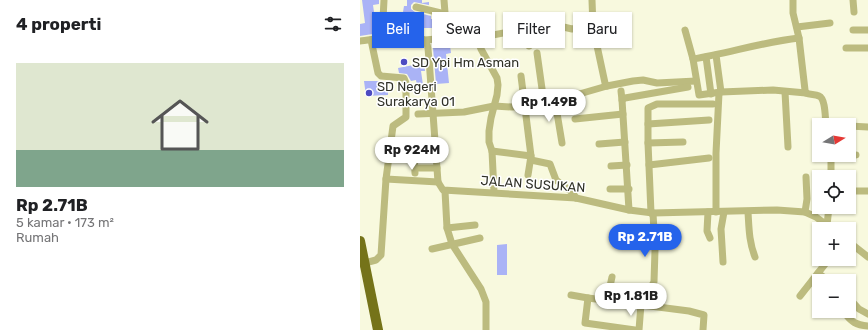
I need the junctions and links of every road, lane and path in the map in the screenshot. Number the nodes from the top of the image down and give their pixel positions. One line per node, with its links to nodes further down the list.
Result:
1 (384, 0): 7 (street)
2 (444, 0): 9 (street)
3 (592, 0): 10 (street)
4 (793, 0): 13 (street)
5 (853, 0): 11 (street)
6 (416, 7): 8 (street)
7 (384, 12)
8 (437, 12)
9 (445, 12)
10 (592, 12)
11 (854, 12)
12 (830, 23): 13 (street)
13 (797, 27): 17 (street)
14 (685, 30): 29 (street)
15 (853, 30): 16 (street)
16 (868, 30)
17 (799, 38): 27 (street); 37 (street)
18 (432, 39): 20 (street)
19 (371, 40): 21 (street); 70 (street)
20 (425, 40): 46 (street)
21 (360, 41)
22 (481, 48): 43 (street)
23 (598, 48): 32 (street)
24 (846, 48): 25 (street)
25 (868, 48)
26 (537, 53): 41 (street)
27 (716, 55): 28 (street); 35 (street)
28 (706, 57): 29 (street); 38 (street)
29 (693, 59): 31 (street)
30 (522, 76): 44 (street)
31 (696, 81): 32 (street); 38 (street)
32 (607, 86): 40 (street)
33 (688, 87): 39 (street)
34 (620, 91): 39 (street)
35 (720, 92): 36 (street); 38 (street); 81 (street)
36 (785, 92): 37 (street); 59 (street)
37 (806, 93): 48 (street)
38 (711, 94)
39 (622, 100): 47 (street)
40 (555, 101): 41 (street); 56 (street)
41 (544, 103): 44 (street)
42 (712, 104): 51 (street)
43 (494, 106): 44 (street); 46 (street); 60 (street)
44 (525, 106): 62 (street)
45 (418, 114): 46 (street)
46 (433, 114): 67 (street)
47 (623, 114): 49 (street); 54 (street)
48 (825, 118)
49 (575, 119)
50 (710, 120): 51 (street)
51 (648, 124): 57 (street)
52 (856, 126): 53 (street)
53 (868, 127)
54 (625, 142): 58 (street); 64 (street)
55 (683, 142): 57 (street)
56 (562, 143)
57 (648, 143): 65 (street)
58 (600, 144)
59 (788, 147)
60 (492, 151): 62 (street); 77 (street)
61 (414, 156): 67 (street)
62 (531, 158): 68 (street); 78 (street)
63 (709, 158): 65 (street)
64 (627, 165): 66 (street); 73 (street)
65 (649, 165): 84 (street)
66 (611, 166)
67 (437, 168): 71 (street)
68 (528, 175)
69 (806, 176): 83 (street)
70 (386, 179): 71 (street); 97 (street)
71 (438, 182): 74 (street)
72 (610, 189): 73 (street)
73 (628, 189): 79 (street)
74 (445, 190): 77 (street, JALAN SUSUKAN); 87 (street)
75 (868, 190): 76 (street)
76 (856, 191)
77 (494, 192): 78 (street, JALAN SUSUKAN)
78 (576, 198): 79 (street, JALAN SUSUKAN)
79 (629, 210): 84 (street, JALAN SUSUKAN)
80 (708, 212): 81 (street, JALAN SUSUKAN); 84 (street, JALAN SUSUKAN); 89 (street)
81 (720, 212): 82 (street, JALAN SUSUKAN); 96 (street)
82 (748, 212): 83 (street, JALAN SUSUKAN); 94 (street)
83 (805, 212): 85 (street, JALAN SUSUKAN)
84 (652, 213): 105 (street)
85 (822, 222)
86 (475, 225): 87 (street)
87 (447, 228): 91 (street)
88 (480, 238): 91 (street)
89 (710, 238)
90 (360, 241): 97 (highway)
91 (452, 244): 93 (street); 112 (street)
92 (856, 248): 95 (street)
93 (432, 249)
94 (755, 257)
95 (868, 257)
96 (723, 262)
97 (362, 264): 111 (highway)
98 (824, 266): 99 (street)
99 (818, 273): 102 (street)
100 (612, 277): 104 (street)
101 (571, 295): 103 (street)
102 (800, 296)
103 (588, 298): 104 (street); 110 (street)
104 (607, 300): 105 (street)
105 (641, 304): 114 (street); 115 (street)
106 (856, 306): 107 (street)
107 (868, 314)
108 (849, 318): 109 (street)
109 (868, 326)
110 (593, 327): 113 (street)
111 (378, 330)
112 (486, 330)
113 (635, 330)
114 (639, 330)
115 (703, 330)

